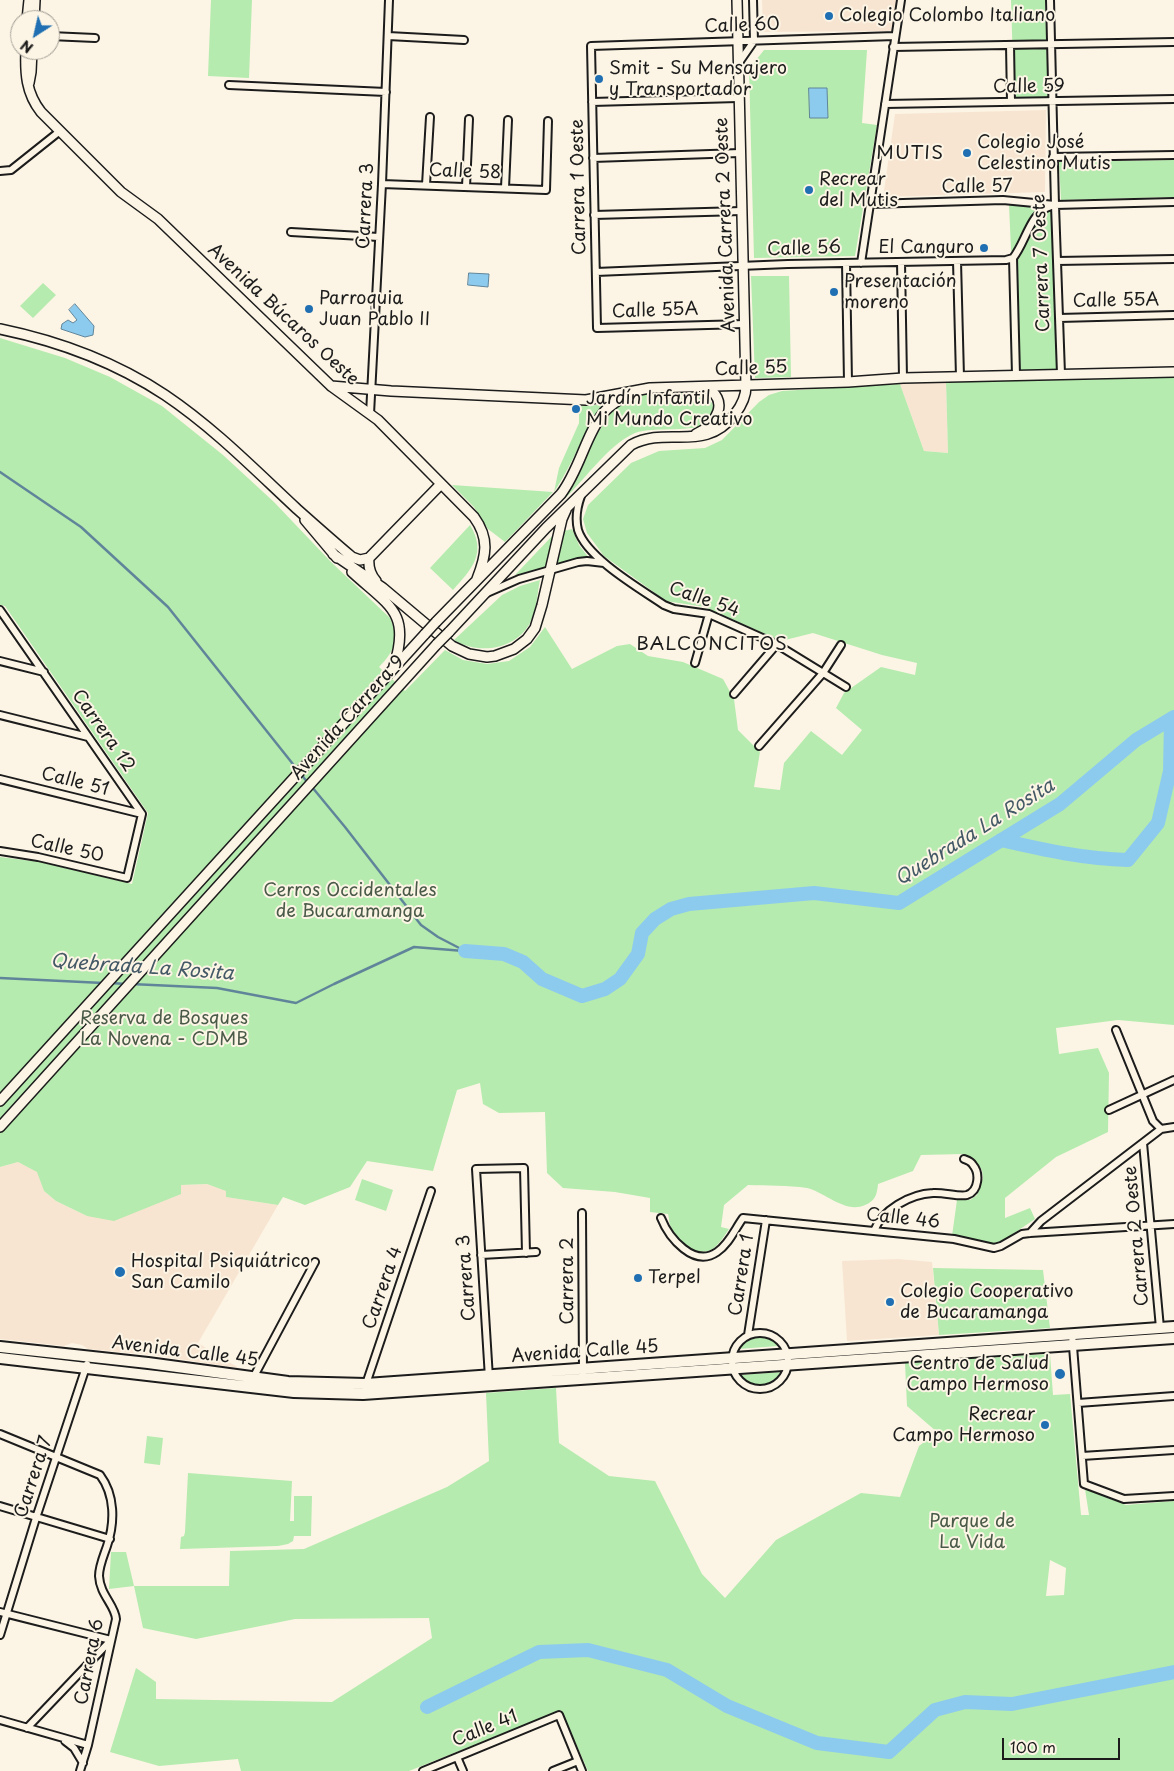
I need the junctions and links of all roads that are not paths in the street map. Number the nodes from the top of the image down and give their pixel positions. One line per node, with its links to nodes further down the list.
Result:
1 (389, 0): 7 (street, Carrera 3)
2 (737, 0): 11 (main road, Avenida Carrera 2 Oeste)
3 (753, 0): 12 (street)
4 (901, 0): 8 (street)
5 (1050, 0): 14 (street, Carrera 7 Oeste)
6 (60, 36): 9 (street)
7 (388, 36): 10 (street); 23 (street, Carrera 3)
8 (895, 36): 12 (street, Calle 60); 17 (street)
9 (95, 38)
10 (464, 40)
11 (737, 41): 12 (street, Calle 60); 16 (street, Calle 60); 20 (main road, Avenida Carrera 2 Oeste)
12 (754, 41): 20 (street)
13 (1174, 42): 14 (street)
14 (1051, 44): 15 (street); 26 (street, Carrera 7 Oeste)
15 (1010, 45): 17 (street); 28 (street)
16 (591, 46): 27 (street, Carrera 1 Oeste)
17 (894, 47): 29 (street)
18 (26, 60): 22 (main road)
19 (32, 60): 22 (main road)
20 (738, 64): 24 (main road, Avenida Carrera 2 Oeste)
21 (229, 85): 23 (street)
22 (28, 88): 34 (main road, Avenida Búcaros Oeste)
23 (386, 92): 40 (street, Carrera 3)
24 (738, 98): 27 (street); 35 (main road, Avenida Carrera 2 Oeste)
25 (1174, 99): 26 (street, Calle 59)
26 (1052, 101): 28 (street, Calle 59); 37 (street, Carrera 7 Oeste)
27 (592, 102): 38 (street, Carrera 1 Oeste)
28 (1011, 102): 29 (street, Calle 59)
29 (885, 104): 45 (street)
30 (430, 117): 41 (street)
31 (469, 119): 42 (street)
32 (508, 120): 43 (street)
33 (548, 121): 43 (street, Calle 58)
34 (60, 131): 39 (street); 71 (main road, Avenida Búcaros Oeste)
35 (740, 154): 38 (street); 47 (main road, Avenida Carrera 2 Oeste)
36 (1174, 155): 37 (street)
37 (1053, 157): 46 (street, Carrera 7 Oeste)
38 (593, 158): 48 (street, Carrera 1 Oeste)
39 (0, 171)
40 (382, 184): 41 (street, Calle 58); 50 (street, Carrera 3)
41 (426, 185): 42 (street, Calle 58)
42 (466, 187): 43 (street, Calle 58)
43 (505, 188)
44 (1174, 202): 46 (street, Calle 57)
45 (870, 204): 46 (street, Calle 57); 57 (street)
46 (1054, 205): 51 (street); 54 (street, Carrera 7 Oeste)
47 (742, 211): 48 (street); 58 (main road, Avenida Carrera 2 Oeste)
48 (594, 215): 59 (street, Carrera 1 Oeste)
49 (291, 232): 50 (street)
50 (379, 237): 74 (street, Carrera 3)
51 (1013, 258): 53 (street, Calle 56); 67 (street)
52 (1174, 259): 54 (street)
53 (957, 261): 55 (street, Calle 56); 68 (street)
54 (1057, 261): 61 (street, Carrera 7 Oeste)
55 (902, 262): 57 (street, Calle 56); 69 (street)
56 (846, 263): 57 (street, Calle 56); 58 (street, Calle 56); 70 (street)
57 (861, 263)
58 (744, 266): 59 (street, Calle 56); 62 (main road, Avenida Carrera 2 Oeste)
59 (596, 272): 64 (street, Carrera 1 Oeste)
60 (1174, 315): 61 (street, Calle 55A)
61 (1059, 318): 66 (street, Carrera 7 Oeste)
62 (745, 324): 64 (street, Calle 55A); 72 (main road, Avenida Carrera 2 Oeste)
63 (0, 328): 81 (main road)
64 (597, 328)
65 (1174, 372): 66 (main road, Calle 55)
66 (1061, 374): 67 (main road, Calle 55)
67 (1016, 375): 68 (main road, Calle 55)
68 (960, 377): 69 (main road, Calle 55)
69 (903, 378): 70 (main road, Calle 55)
70 (848, 382): 72 (main road, Calle 55)
71 (331, 386): 74 (main road, Calle 55); 76 (main road, Avenida Búcaros Oeste)
72 (746, 386): 73 (main road, Calle 55); 77 (main road, Avenida Carrera 9)
73 (704, 387): 75 (main road, Calle 55); 77 (main road)
74 (371, 390): 75 (main road, Calle 55); 76 (street, Carrera 3)
75 (636, 390): 86 (main road, Avenida Carrera 9)
76 (370, 414): 78 (main road, Avenida Búcaros Oeste)
77 (687, 438): 79 (main road, Avenida Carrera 9)
78 (442, 484): 83 (main road); 86 (main road, Avenida Búcaros Oeste)
79 (582, 492): 80 (main road, Avenida Carrera 9); 84 (street, Calle 54)
80 (568, 507): 85 (main road); 88 (main road, Avenida Carrera 9)
81 (298, 510): 82 (main road); 83 (main road)
82 (334, 554): 87 (main road); 95 (main road)
83 (370, 558): 87 (main road)
84 (605, 563): 85 (street); 90 (street, Calle 54)
85 (550, 571): 87 (main road); 88 (street)
86 (477, 579): 95 (main road, Avenida Carrera 9, bridge)
87 (384, 588)
88 (482, 596): 111 (main road, Avenida Carrera 9, bridge)
89 (1, 610): 96 (street, Carrera 12)
90 (709, 614): 91 (street, Calle 54); 94 (street)
91 (777, 644): 97 (street, Calle 54); 99 (street)
92 (840, 645): 97 (street)
93 (0, 661): 96 (street)
94 (695, 662)
95 (391, 671): 109 (main road, Avenida Carrera 9)
96 (44, 672): 101 (street, Carrera 12)
97 (823, 674): 98 (street, Calle 54); 102 (street)
98 (846, 688)
99 (734, 694)
100 (0, 715): 101 (street)
101 (88, 737): 104 (street, Carrera 12)
102 (759, 746)
103 (0, 779): 104 (street, Calle 51)
104 (142, 814): 105 (street, Calle 50)
105 (0, 851)
106 (1116, 1030): 108 (street)
107 (1174, 1080): 108 (street)
108 (1143, 1095): 110 (street); 113 (street)
109 (0, 1101)
110 (1109, 1110)
111 (0, 1127)
112 (1174, 1127): 113 (street)
113 (1161, 1129): 114 (street)
114 (1143, 1143): 121 (street, Carrera 2 Oeste); 123 (street)
115 (964, 1158): 122 (street)
116 (432, 1191): 141 (street, Carrera 4)
117 (582, 1213): 138 (street, Carrera 2)
118 (661, 1218): 119 (street, Calle 46)
119 (766, 1220): 122 (street, Calle 46); 130 (street, Carrera 1)
120 (1174, 1224): 121 (street, Calle 46)
121 (1151, 1225): 123 (street, Calle 46); 129 (street, Carrera 2 Oeste)
122 (874, 1231): 123 (street, Calle 46)
123 (1030, 1233)
124 (536, 1252): 125 (street)
125 (526, 1253): 126 (street); 126 (street, Carrera 3)
126 (481, 1255): 139 (street, Carrera 3)
127 (315, 1262): 140 (street)
128 (1174, 1327): 129 (main road, Avenida Calle 45)
129 (1160, 1328): 132 (main road, Avenida Calle 45)
130 (748, 1335): 135 (street); 137 (street)
131 (1174, 1338): 132 (main road, Avenida Calle 45)
132 (1072, 1339): 135 (main road, Avenida Calle 45); 144 (street)
133 (0, 1347): 136 (main road, Avenida Calle 45)
134 (0, 1358): 136 (main road, Avenida Calle 45)
135 (788, 1359): 137 (main road, Avenida Calle 45); 137 (street)
136 (87, 1362): 140 (main road, Avenida Calle 45); 148 (street, Carrera 7)
137 (732, 1362): 138 (main road, Avenida Calle 45)
138 (583, 1373): 139 (main road, Avenida Calle 45)
139 (489, 1380): 141 (main road, Avenida Calle 45); 142 (main road, Avenida Calle 45)
140 (252, 1382): 141 (main road, Avenida Calle 45); 142 (main road, Avenida Calle 45)
141 (366, 1384): 142 (street, Carrera 4)
142 (363, 1394)
143 (1174, 1396): 144 (street)
144 (1078, 1403): 147 (street)
145 (0, 1434): 148 (street)
146 (1174, 1450): 147 (street)
147 (1082, 1456): 149 (street)
148 (56, 1457): 151 (street, Carrera 7); 152 (street, Carrera 6)
149 (1174, 1496)
150 (0, 1506): 151 (street)
151 (36, 1518): 152 (street); 153 (street, Carrera 7)
152 (110, 1539): 155 (street, Carrera 6)
153 (3, 1613): 154 (street, Carrera 7); 155 (street)
154 (0, 1634)
155 (111, 1640): 157 (street); 159 (street, Carrera 6)
156 (0, 1720): 157 (street)
157 (27, 1728): 158 (street)
158 (60, 1737): 159 (street); 162 (street)
159 (88, 1745): 162 (street, Carrera 6)
160 (457, 1757): 161 (street, Calle 41); 164 (street, Calle 41); 165 (street)
161 (578, 1761): 166 (street); 167 (street)
162 (83, 1763): 163 (street, Carrera 6)
163 (80, 1771)
164 (422, 1771)
165 (463, 1771)
166 (553, 1771)
167 (582, 1771)

